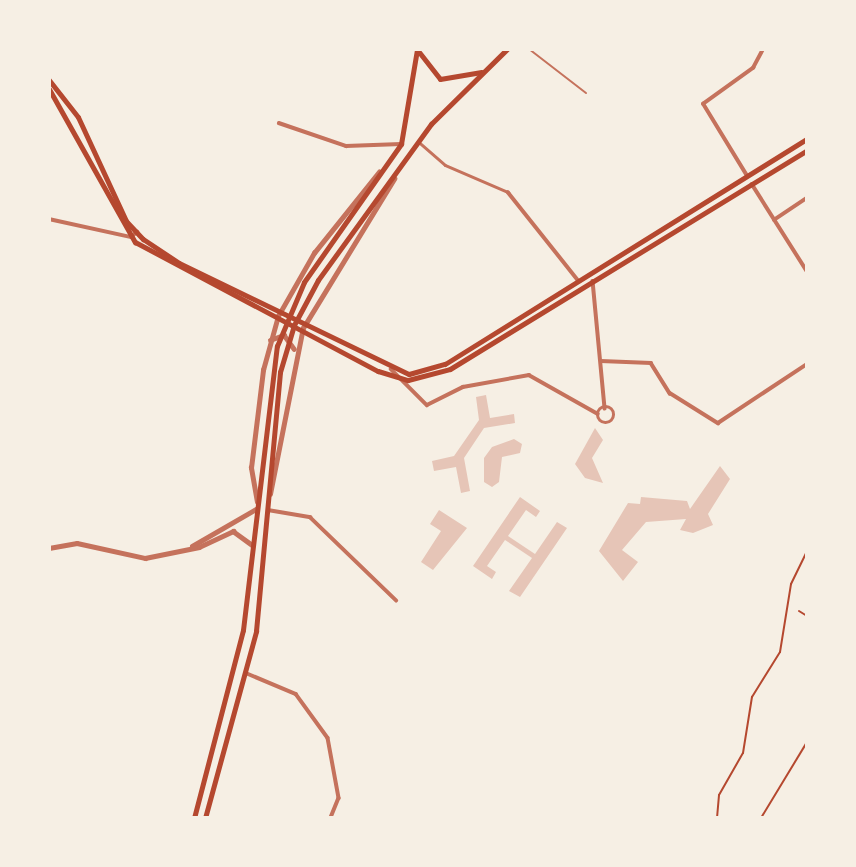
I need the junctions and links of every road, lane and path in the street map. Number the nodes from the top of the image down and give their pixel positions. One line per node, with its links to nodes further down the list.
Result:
1 (418, 49): 5 (main road); 12 (main road)
2 (507, 49): 5 (main road)
3 (530, 49): 8 (lane)
4 (763, 49): 15 (street)
5 (484, 70): 11 (main road)
6 (49, 80): 22 (main road)
7 (49, 89): 23 (main road)
8 (586, 93)
9 (279, 123): 12 (street)
10 (807, 139): 15 (main road)
11 (418, 141): 16 (main road); 18 (street)
12 (401, 144): 14 (main road)
13 (807, 150): 17 (main road)
14 (392, 159): 27 (street); 40 (main road)
15 (747, 176): 25 (main road)
16 (394, 179): 29 (street); 39 (main road)
17 (752, 184): 21 (street); 26 (main road)
18 (508, 192): 25 (street)
19 (807, 198): 21 (street)
20 (49, 219): 23 (street)
21 (774, 220): 24 (street)
22 (137, 232): 23 (street); 27 (main road)
23 (131, 237): 28 (main road)
24 (807, 271)
25 (578, 280): 35 (main road)
26 (593, 281): 33 (street); 36 (main road)
27 (281, 309): 28 (street); 29 (main road)
28 (278, 316): 30 (main road); 31 (street)
29 (306, 320): 30 (street); 35 (main road)
30 (303, 328): 32 (street); 36 (main road)
31 (270, 340): 32 (street); 40 (street)
32 (294, 353): 39 (street)
33 (601, 361): 34 (street); 37 (street)
34 (807, 364)
35 (391, 369): 36 (street)
36 (400, 379): 38 (street)
37 (605, 408): 38 (street); 38 (street)
38 (598, 414)
39 (268, 501): 41 (main road)
40 (256, 505): 42 (main road); 44 (street)
41 (268, 510): 46 (street); 49 (main road)
42 (252, 547): 44 (street); 51 (main road)
43 (49, 548): 44 (street)
44 (185, 550)
45 (807, 551): 54 (path)
46 (396, 600)
47 (799, 611): 48 (path)
48 (807, 616)
49 (246, 673): 52 (main road); 53 (street)
50 (807, 742): 55 (path)
51 (194, 818)
52 (205, 818)
53 (331, 818)
54 (717, 818)
55 (761, 818)

